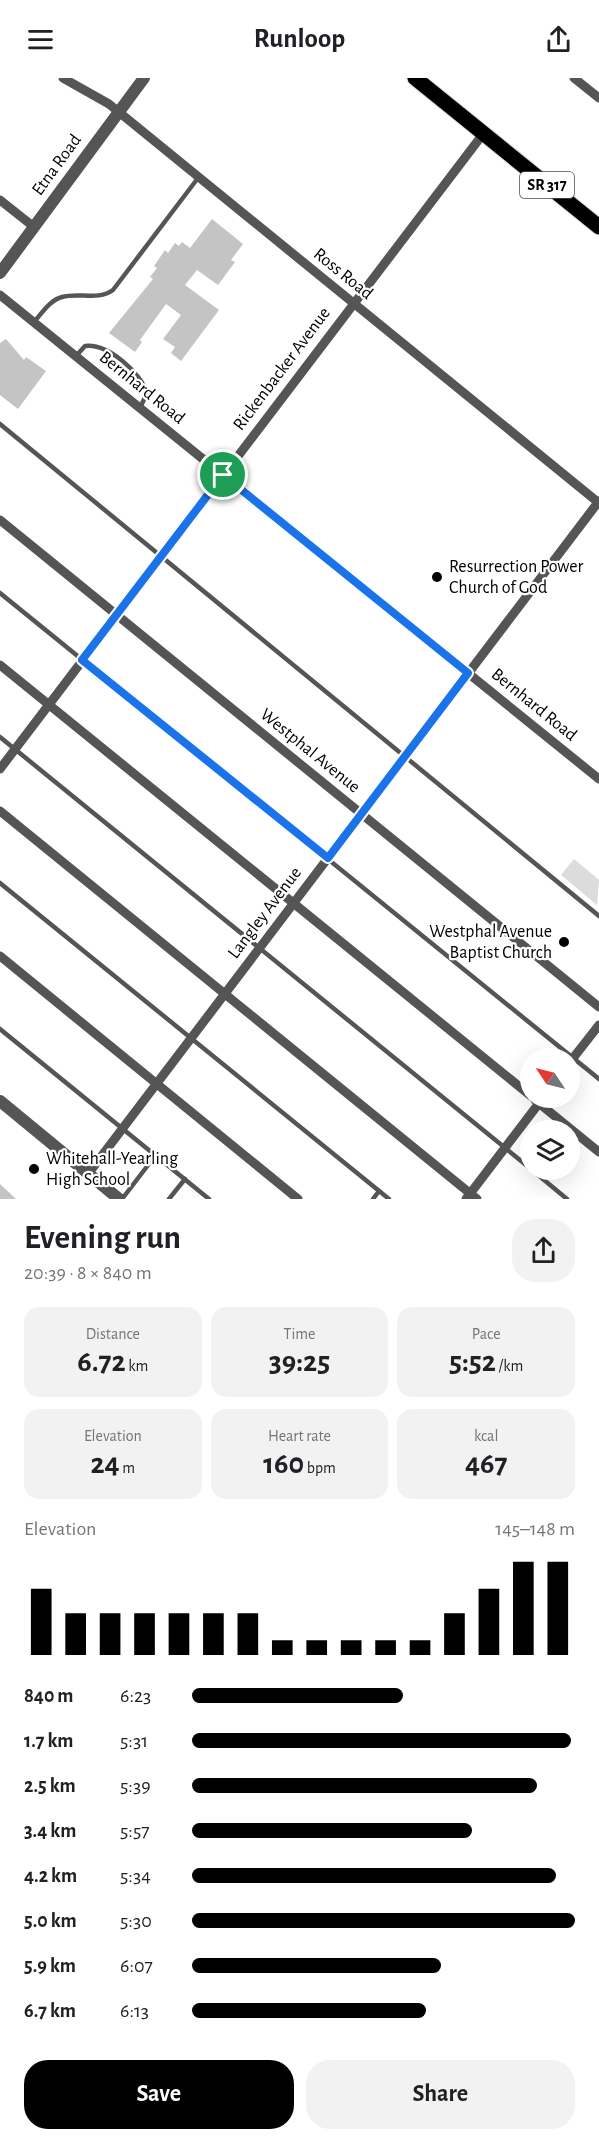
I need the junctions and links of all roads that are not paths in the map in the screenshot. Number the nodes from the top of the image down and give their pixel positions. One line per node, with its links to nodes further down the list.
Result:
1 (63, 78): 6 (street, Ross Road)
2 (144, 78): 6 (street, Etna Road)
3 (415, 78): 7 (main road, SR 317)
4 (574, 78): 5 (street)
5 (599, 98)
6 (118, 113): 8 (street, Ross Road); 10 (street, Etna Road)
7 (483, 134): 11 (main road, SR 317); 14 (street, Rickenbacker Avenue)
8 (198, 178): 14 (street, Ross Road); 15 (lane)
9 (0, 200): 10 (street)
10 (34, 227): 12 (street, Etna Road)
11 (599, 227)
12 (0, 273)
13 (0, 295): 15 (street, Bernhard Road)
14 (353, 304): 19 (street, Rickenbacker Avenue); 20 (street, Ross Road)
15 (34, 322): 16 (street, Bernhard Road)
16 (76, 356): 17 (street, Bernhard Road); 17 (lane)
17 (140, 408): 19 (street, Bernhard Road)
18 (0, 424): 22 (lane)
19 (223, 475): 22 (street, Rickenbacker Avenue); 27 (street, Bernhard Road)
20 (599, 502): 27 (street, Langley Avenue)
21 (0, 520): 24 (street, Westphal Avenue)
22 (162, 557): 24 (street, Rickenbacker Avenue); 31 (lane)
23 (0, 593): 25 (lane)
24 (116, 615): 25 (street, Rickenbacker Avenue); 35 (street, Westphal Avenue)
25 (82, 660): 28 (street, Rickenbacker Avenue); 36 (lane)
26 (0, 665): 28 (street)
27 (468, 673): 31 (street, Langley Avenue); 33 (street, Bernhard Road)
28 (48, 705): 30 (street, Rickenbacker Avenue); 38 (street)
29 (0, 737): 30 (lane)
30 (15, 749): 32 (street, Rickenbacker Avenue); 40 (lane)
31 (405, 756): 35 (street, Langley Avenue); 39 (lane)
32 (0, 769)
33 (599, 779)
34 (0, 811): 42 (street)
35 (362, 813): 36 (street, Langley Avenue); 43 (street, Westphal Avenue)
36 (328, 858): 38 (street, Langley Avenue); 47 (lane)
37 (0, 883): 46 (lane)
38 (293, 903): 40 (street, Langley Avenue); 52 (street)
39 (599, 916)
40 (259, 948): 42 (street, Langley Avenue); 57 (lane)
41 (0, 956): 51 (street)
42 (225, 993): 46 (street, Langley Avenue); 65 (street)
43 (599, 1007)
44 (599, 1025): 48 (street)
45 (0, 1029): 56 (lane)
46 (191, 1037): 51 (street, Langley Avenue); 64 (lane)
47 (558, 1048)
48 (580, 1050)
49 (580, 1066): 50 (lane)
50 (599, 1079)
51 (156, 1084): 56 (street, Langley Avenue); 69 (street)
52 (520, 1085)
53 (0, 1101): 61 (street)
54 (531, 1108): 57 (street)
55 (548, 1108): 58 (street)
56 (122, 1129): 59 (lane); 61 (street, Langley Avenue)
57 (505, 1147): 60 (lane); 65 (street)
58 (599, 1152)
59 (155, 1156): 62 (lane); 66 (lane)
60 (520, 1160)
61 (88, 1174): 66 (street)
62 (185, 1179): 67 (lane); 68 (lane)
63 (543, 1180): 72 (lane)
64 (379, 1191): 70 (lane); 71 (lane)
65 (471, 1197)
66 (121, 1199)
67 (169, 1199)
68 (209, 1199)
69 (298, 1199)
70 (373, 1199)
71 (389, 1199)
72 (567, 1199)

